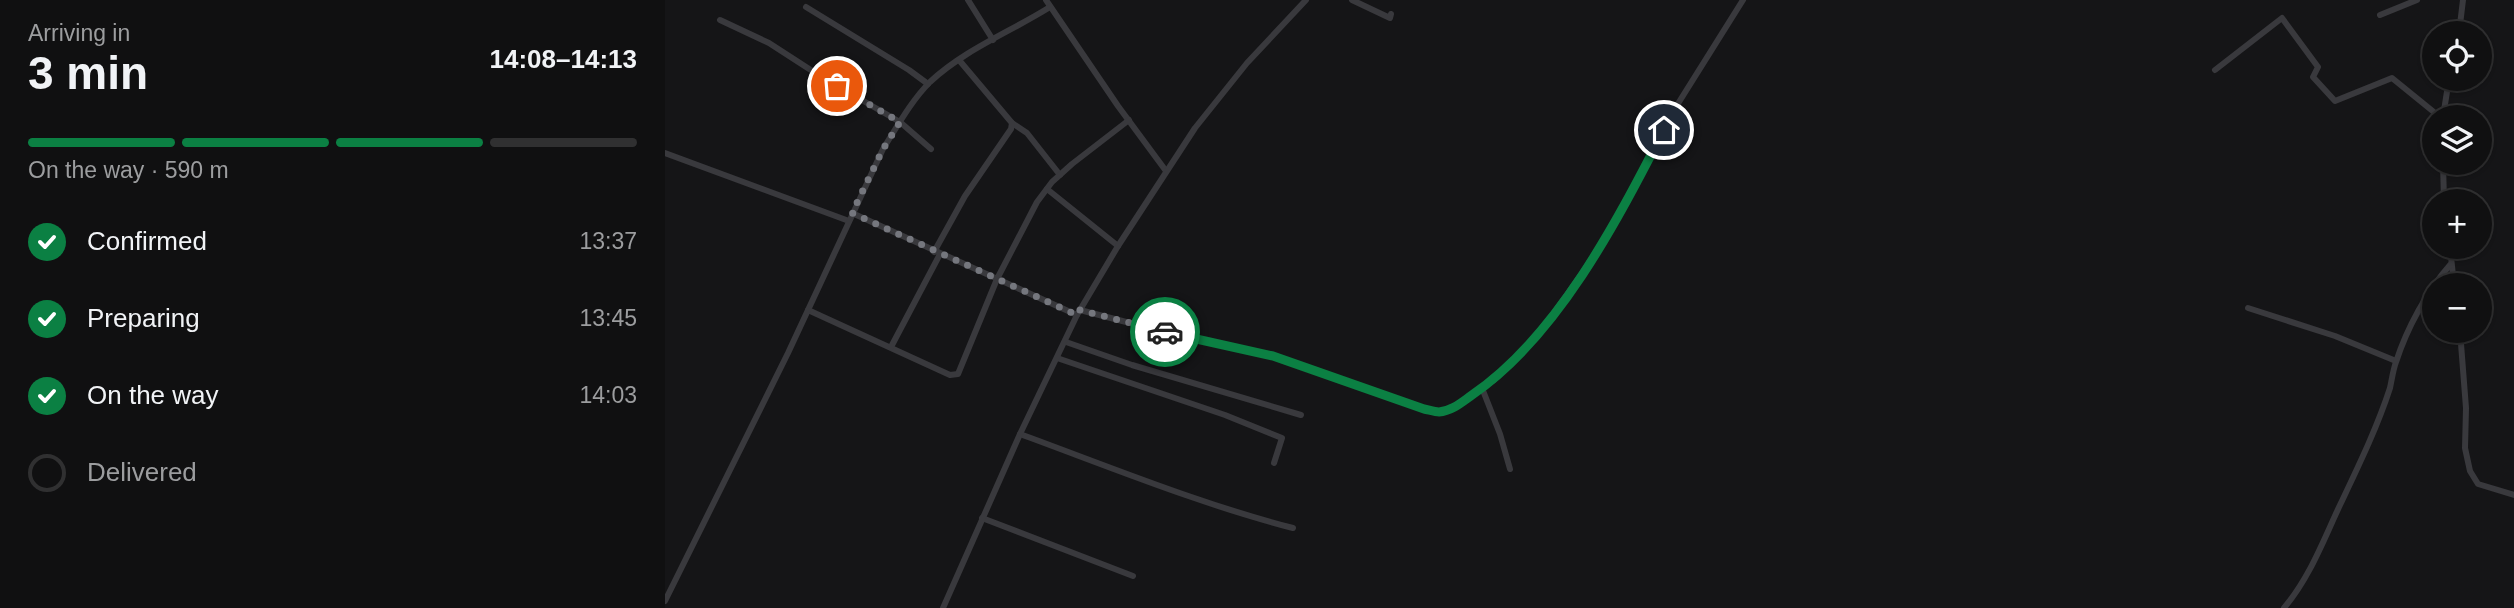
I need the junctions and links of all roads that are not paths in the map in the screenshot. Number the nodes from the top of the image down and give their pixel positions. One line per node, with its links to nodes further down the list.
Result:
1 (968, 0): 13 (street)
2 (1306, 0): 23 (street)
3 (1352, 0): 9 (street)
4 (1743, 0): 42 (street)
5 (2417, 0): 10 (street)
6 (2463, 0): 12 (street)
7 (1048, 4): 13 (street); 18 (street)
8 (806, 7): 16 (street)
9 (1391, 14)
10 (2379, 15)
11 (720, 20): 19 (street)
12 (2460, 21)
13 (993, 40): 14 (street)
14 (959, 60): 16 (street); 20 (street)
15 (2214, 70): 17 (street)
16 (928, 85): 19 (street)
17 (2426, 105)
18 (1129, 120): 23 (street); 24 (street)
19 (900, 122): 21 (street); 26 (street)
20 (1012, 123): 24 (street); 29 (street)
21 (931, 149)
22 (665, 153): 27 (street)
23 (1166, 171): 28 (street)
24 (1060, 175): 25 (street)
25 (1047, 189): 28 (street); 33 (street)
26 (852, 213): 27 (street); 29 (street)
27 (849, 221): 35 (street)
28 (1118, 246): 36 (street)
29 (937, 253): 33 (street); 39 (street)
30 (2450, 259): 31 (street)
31 (2450, 265): 32 (street); 41 (street)
32 (2452, 273)
33 (997, 279): 36 (street); 39 (street)
34 (2248, 307): 41 (street)
35 (808, 310): 39 (street); 51 (street)
36 (1078, 313): 37 (street); 42 (street)
37 (1066, 342): 40 (street); 43 (street)
38 (2461, 343): 47 (street)
39 (891, 347)
40 (1057, 358): 44 (street); 45 (street)
41 (2396, 361): 53 (street)
42 (1482, 388): 46 (street)
43 (1301, 415)
44 (1020, 435): 48 (street); 49 (street)
45 (1274, 463)
46 (1510, 469)
47 (2514, 495)
48 (982, 518): 50 (street); 52 (street)
49 (1293, 528)
50 (1133, 576)
51 (665, 601)
52 (943, 608)
53 (2284, 608)

